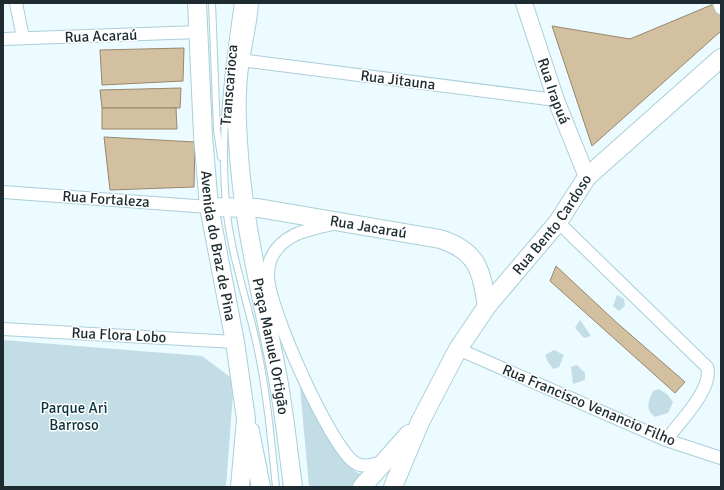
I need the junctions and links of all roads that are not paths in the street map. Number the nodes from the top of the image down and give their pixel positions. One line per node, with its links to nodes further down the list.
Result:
1 (16, 3): 10 (street)
2 (197, 3): 9 (main road, Avenida do Braz de Pina)
3 (212, 3): 15 (lane, Transcarioca)
4 (238, 3): 15 (lane, Transcarioca)
5 (250, 3): 13 (main road, Avenida do Braz de Pina)
6 (524, 3): 14 (street, Rua Irapuá)
7 (719, 3): 8 (street)
8 (721, 8)
9 (199, 32): 10 (street, Rua Acaraú); 18 (main road, Avenida do Braz de Pina)
10 (23, 38): 11 (street, Rua Acaraú)
11 (3, 39)
12 (721, 58): 16 (main road, Rua Bento Cardoso)
13 (240, 60): 14 (street, Rua Jitauna); 19 (main road, Avenida do Braz de Pina)
14 (556, 100): 16 (street, Rua Irapuá)
15 (223, 166): 18 (lane, Transcarioca)
16 (587, 177): 21 (main road, Rua Bento Cardoso)
17 (3, 192): 18 (street, Rua Fortaleza)
18 (217, 206): 19 (main road, Rua Jacaraú); 24 (main road, Avenida do Braz de Pina); 33 (lane, Transcarioca)
19 (244, 207): 20 (main road, Rua Jacaraú); 34 (main road, Praça Manuel Ortigão)
20 (340, 222): 22 (main road, Rua Jacaraú); 30 (street)
21 (558, 222): 22 (main road, Rua Bento Cardoso); 28 (street)
22 (487, 306): 25 (main road, Rua Bento Cardoso)
23 (3, 329): 24 (street, Rua Flora Lobo)
24 (235, 342): 26 (main road, Avenida do Braz de Pina)
25 (458, 349): 27 (main road, Rua Bento Cardoso); 28 (street, Rua Francisco Venancio Filho)
26 (246, 419): 31 (main road, Avenida do Braz de Pina); 32 (main road)
27 (420, 422): 30 (main road); 36 (main road)
28 (666, 440): 29 (street, Rua Francisco Venancio Filho)
29 (721, 458)
30 (385, 461): 35 (main road)
31 (240, 487)
32 (261, 487)
33 (276, 487)
34 (292, 487)
35 (362, 487)
36 (393, 487)

